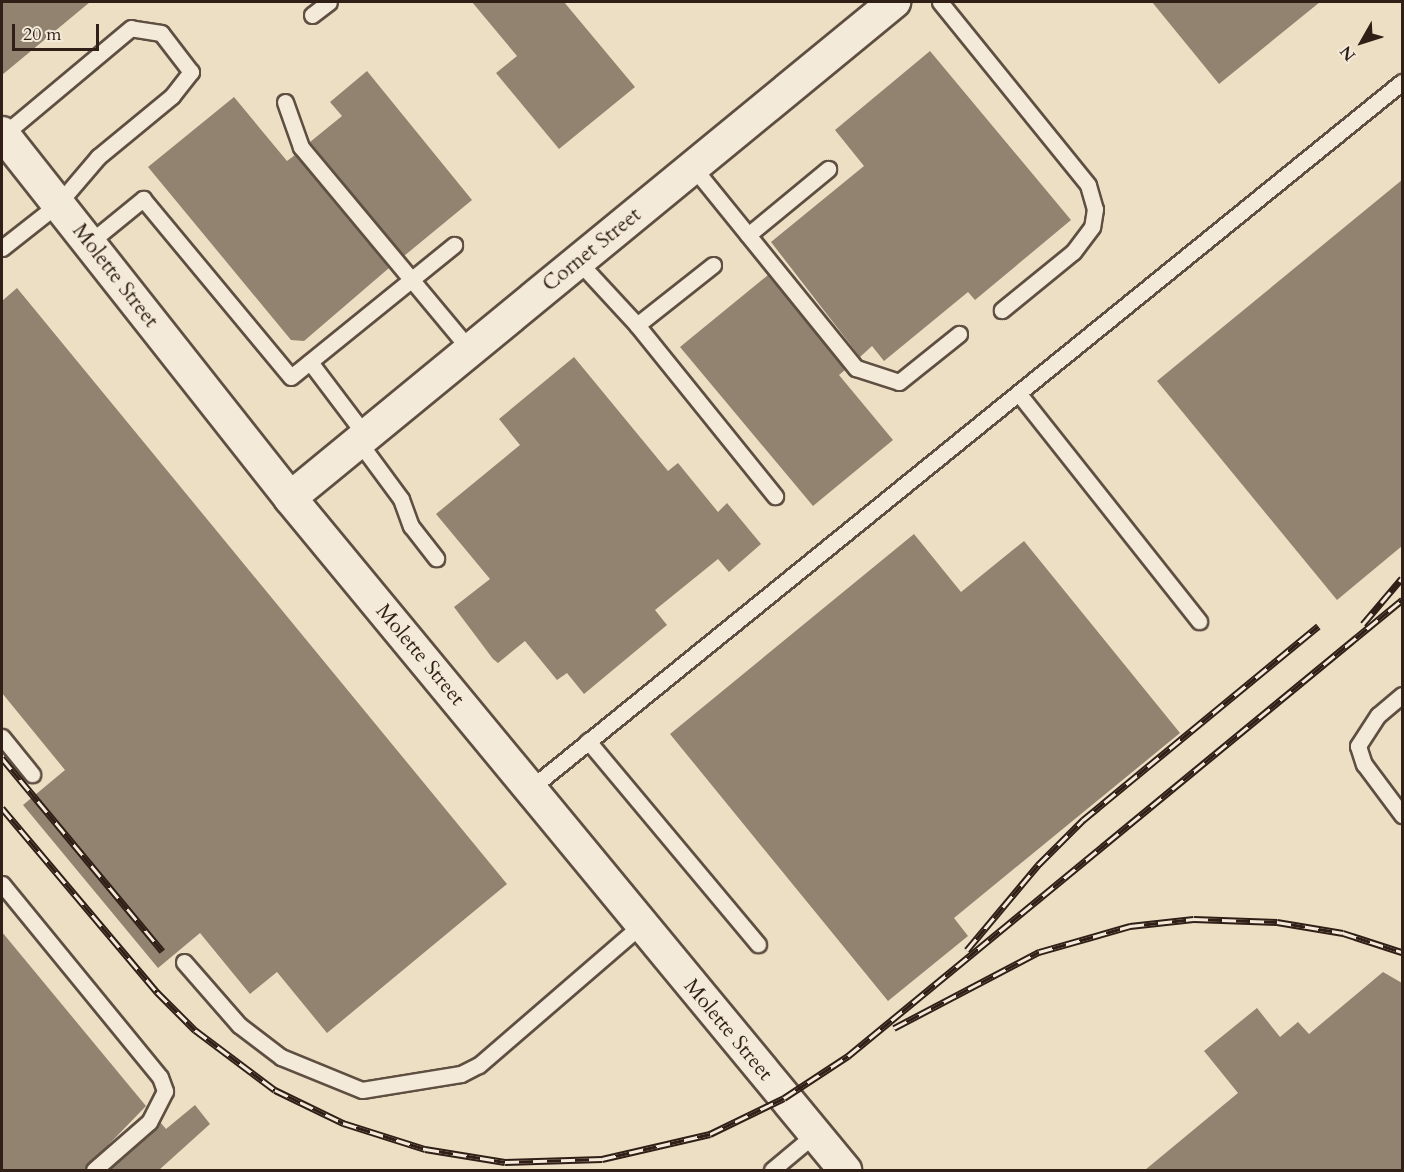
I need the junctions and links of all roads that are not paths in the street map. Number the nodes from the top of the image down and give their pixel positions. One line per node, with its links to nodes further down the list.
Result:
1 (328, 2): 4 (lane)
2 (894, 2): 8 (street, Cornet Street)
3 (940, 2): 18 (lane)
4 (312, 15)
5 (1402, 82): 23 (lane)
6 (285, 102): 17 (lane)
7 (2, 134): 10 (street, Molette Street); 10 (lane)
8 (693, 167): 11 (lane); 15 (street, Cornet Street)
9 (828, 169): 11 (lane)
10 (58, 204): 12 (street, Molette Street); 14 (lane)
11 (748, 235): 20 (lane)
12 (89, 243): 22 (lane); 26 (street, Molette Street)
13 (454, 245): 17 (lane)
14 (2, 248)
15 (579, 261): 19 (lane); 21 (street, Cornet Street)
16 (712, 265): 19 (lane)
17 (412, 279): 21 (lane); 22 (lane)
18 (1002, 310)
19 (637, 325): 25 (lane)
20 (959, 334)
21 (470, 350): 24 (street, Cornet Street)
22 (310, 362): 24 (lane)
23 (1019, 394): 28 (lane); 31 (lane)
24 (362, 439): 26 (street, Cornet Street); 27 (lane)
25 (775, 496)
26 (290, 498): 33 (street, Molette Street)
27 (436, 558)
28 (1199, 621)
29 (1402, 695): 34 (lane)
30 (2, 737): 32 (lane)
31 (588, 741): 33 (lane); 37 (lane)
32 (32, 774)
33 (531, 788): 36 (street, Molette Street)
34 (1402, 815)
35 (2, 884): 40 (lane)
36 (641, 925): 38 (lane); 39 (street, Molette Street)
37 (758, 944)
38 (184, 962)
39 (815, 1134): 41 (lane); 42 (street, Molette Street)
40 (94, 1170)
41 (772, 1170)
42 (845, 1170)

